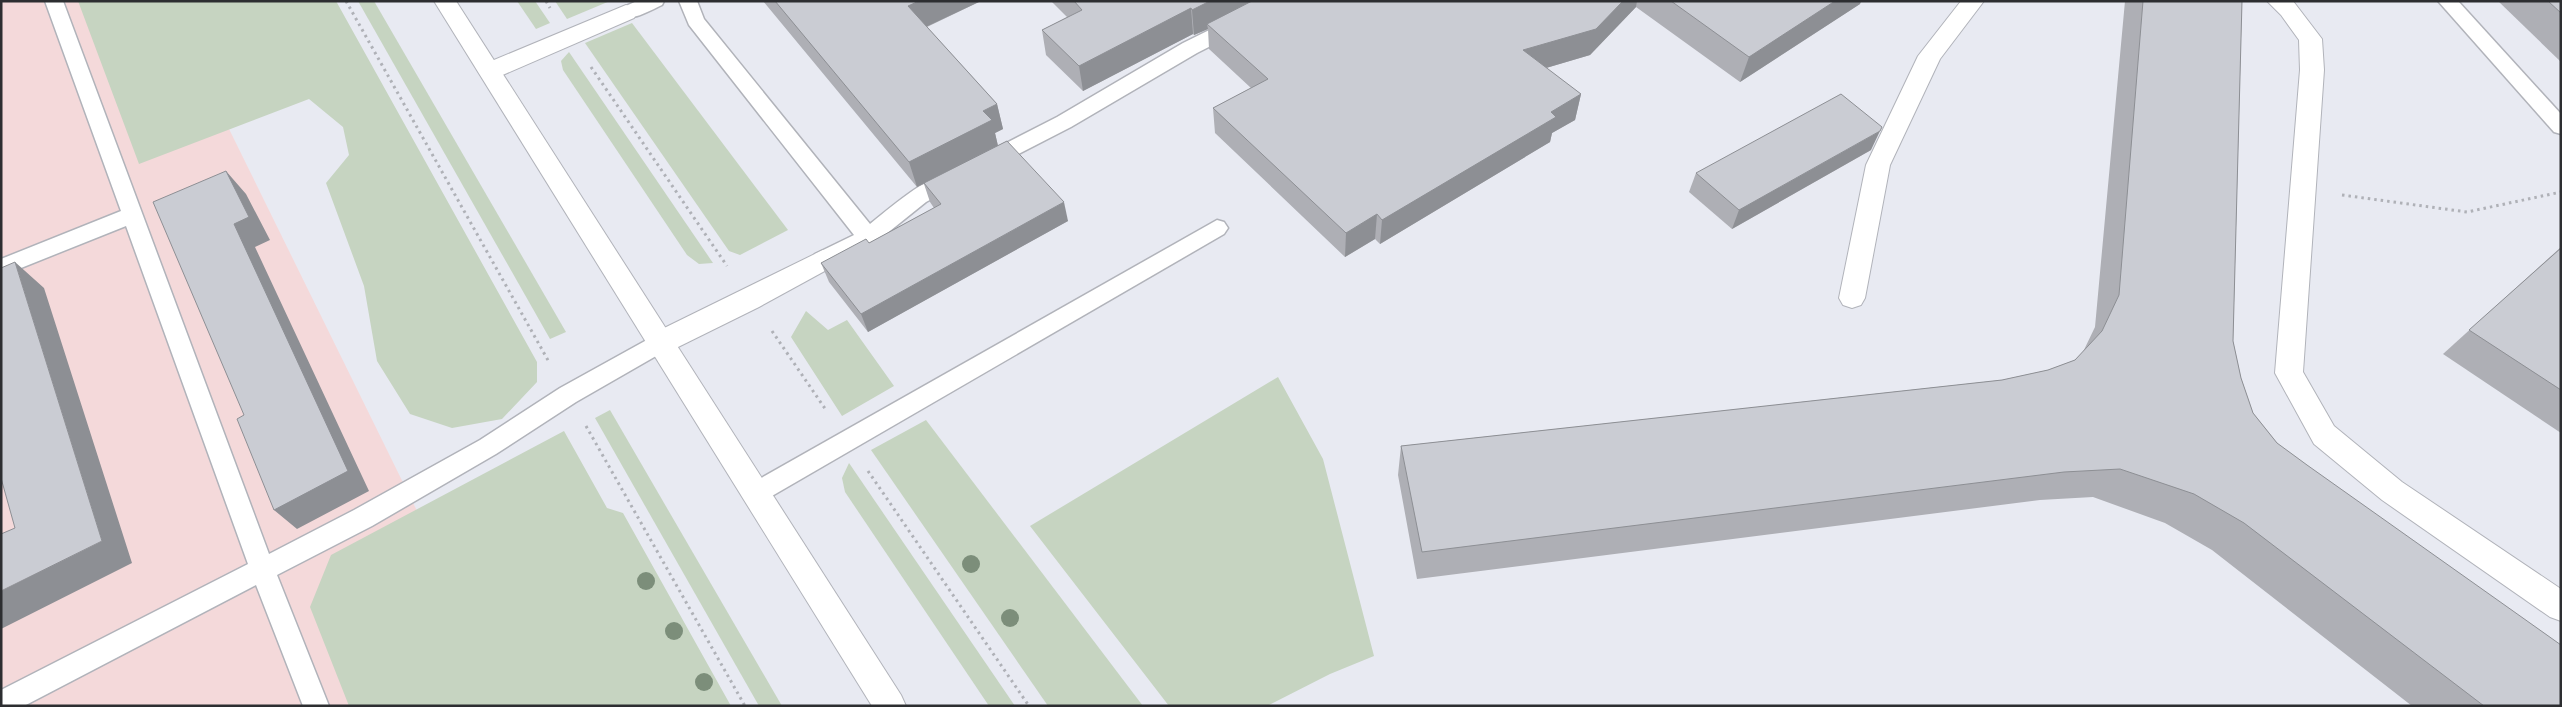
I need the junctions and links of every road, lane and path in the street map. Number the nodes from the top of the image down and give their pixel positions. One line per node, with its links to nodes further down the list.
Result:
1 (54, 1): 17 (lane)
2 (346, 1): 25 (path)
3 (446, 1): 13 (street)
4 (546, 1): 12 (path)
5 (655, 1): 11 (lane)
6 (688, 1): 19 (lane)
7 (1284, 1): 19 (lane)
8 (1973, 1): 22 (street)
9 (2278, 1): 15 (street)
10 (2447, 1): 14 (lane)
11 (626, 12): 12 (street)
12 (570, 37): 13 (street); 23 (path)
13 (490, 71): 24 (street)
14 (2561, 127)
15 (2302, 190): 16 (path); 29 (street)
16 (2561, 192)
17 (133, 215): 21 (lane); 28 (lane)
18 (1217, 228): 26 (lane)
19 (868, 237): 20 (lane)
20 (823, 260): 23 (street)
21 (1, 268)
22 (1852, 298)
23 (750, 300): 24 (street); 26 (path)
24 (662, 342): 25 (lane); 27 (street)
25 (568, 394): 28 (lane); 32 (path)
26 (848, 441): 27 (lane); 34 (path)
27 (756, 494): 33 (street)
28 (263, 570): 30 (lane); 31 (lane)
29 (2561, 607)
30 (1, 704)
31 (316, 706)
32 (745, 706)
33 (890, 706)
34 (1029, 706)

